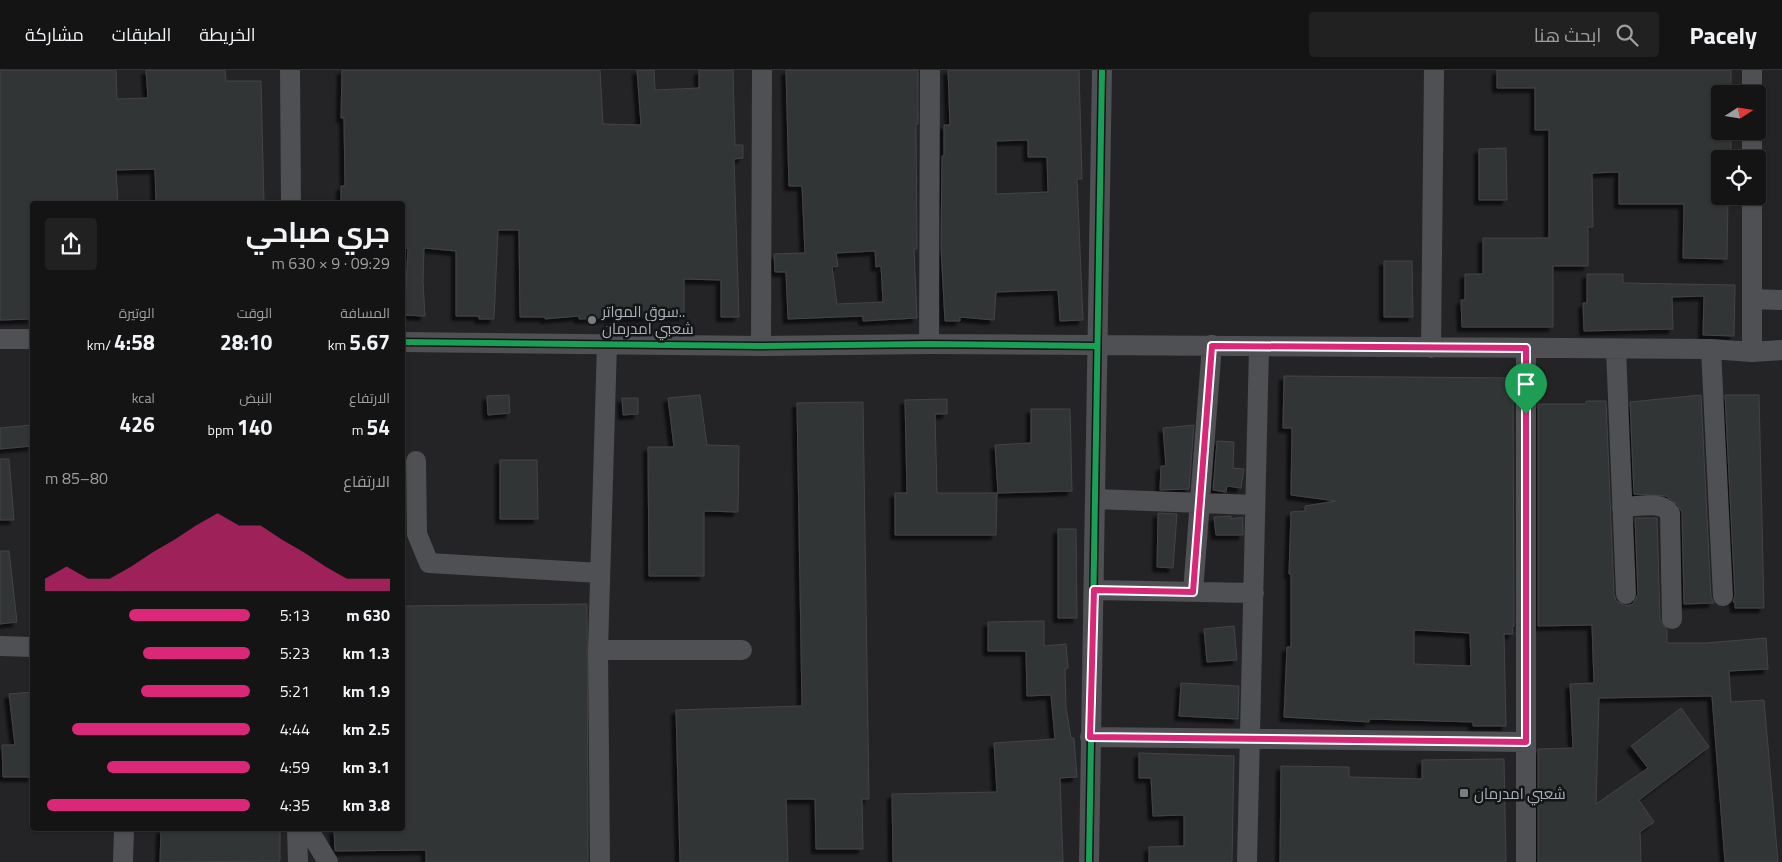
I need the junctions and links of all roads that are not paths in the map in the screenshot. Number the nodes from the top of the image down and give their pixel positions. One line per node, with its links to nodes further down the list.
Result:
1 (290, 70): 8 (street)
2 (762, 70): 17 (street)
3 (930, 70): 16 (street)
4 (1102, 70): 18 (street)
5 (1434, 70): 21 (street)
6 (1752, 70): 7 (street)
7 (1752, 85)
8 (291, 201)
9 (1752, 205): 10 (street)
10 (1752, 299): 11 (street); 26 (street)
11 (1782, 300)
12 (0, 339): 13 (street)
13 (30, 340)
14 (405, 342): 15 (street)
15 (607, 343): 17 (street); 32 (street)
16 (929, 344): 17 (street); 18 (street)
17 (761, 346)
18 (1097, 346): 19 (street); 28 (street)
19 (1212, 346): 20 (street); 29 (street)
20 (1258, 347): 21 (street); 30 (street)
21 (1431, 348): 22 (street)
22 (1526, 348): 23 (street); 45 (street)
23 (1616, 349): 24 (street); 31 (street)
24 (1711, 350): 26 (street); 37 (street)
25 (1782, 350): 26 (street)
26 (1752, 352)
27 (416, 461): 32 (street)
28 (1096, 499): 29 (street); 33 (street)
29 (1200, 504): 30 (street); 34 (street)
30 (1255, 505): 35 (street)
31 (1622, 507): 36 (street); 38 (street)
32 (600, 573): 41 (street)
33 (1094, 590): 34 (street); 43 (street)
34 (1193, 592): 35 (street)
35 (1254, 593): 44 (street)
36 (1626, 594)
37 (1723, 596)
38 (1672, 619)
39 (0, 646): 40 (street)
40 (30, 647)
41 (598, 650): 42 (street); 52 (street)
42 (742, 650)
43 (1090, 737): 44 (street); 53 (street)
44 (1250, 739): 45 (street); 54 (street)
45 (1526, 742): 55 (street)
46 (124, 831): 49 (street)
47 (297, 831): 50 (street)
48 (309, 831): 51 (street)
49 (123, 862)
50 (298, 862)
51 (328, 862)
52 (600, 862)
53 (1089, 862)
54 (1247, 862)
55 (1526, 862)

